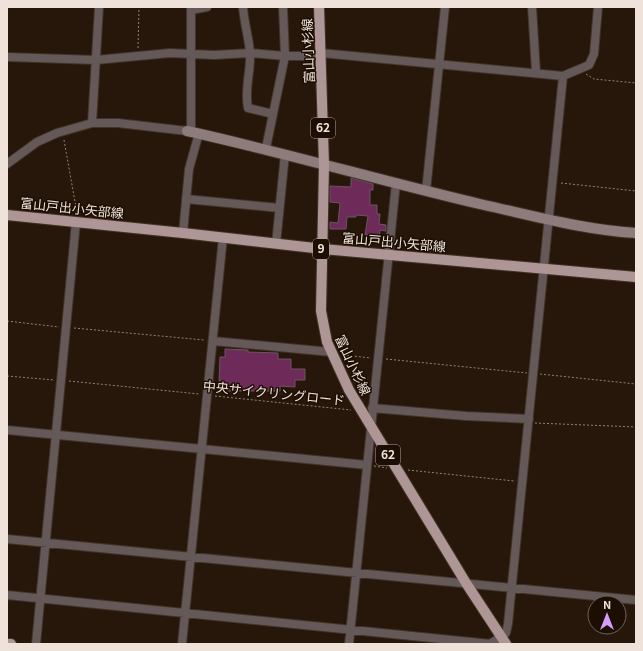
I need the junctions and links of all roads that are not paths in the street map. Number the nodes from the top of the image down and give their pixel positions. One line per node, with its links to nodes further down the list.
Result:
1 (99, 7): 15 (street)
2 (207, 7): 9 (street)
3 (243, 7): 10 (street)
4 (283, 7): 13 (street)
5 (319, 7): 11 (main road, 富山小杉線 / 62)
6 (444, 7): 16 (street)
7 (532, 7): 17 (street)
8 (598, 7): 18 (street)
9 (191, 9): 12 (street)
10 (250, 53): 12 (street); 13 (street); 19 (street)
11 (321, 53): 13 (street); 16 (street); 25 (main road, 富山小杉線 / 62)
12 (191, 54): 15 (street); 21 (street)
13 (285, 56): 19 (street)
14 (7, 57): 15 (street)
15 (96, 60): 20 (street)
16 (439, 63): 17 (street); 27 (street)
17 (536, 72): 18 (street)
18 (563, 76): 31 (street)
19 (273, 114): 22 (street)
20 (92, 123): 21 (street); 24 (street)
21 (192, 132): 22 (street); 28 (street)
22 (266, 148): 23 (street)
23 (285, 154): 25 (street); 29 (street)
24 (7, 164)
25 (324, 165): 26 (street); 37 (main road, 富山小杉線 / 62)
26 (396, 183): 27 (street); 38 (street)
27 (426, 191): 31 (street)
28 (186, 199): 29 (street); 33 (street)
29 (279, 208): 36 (street)
30 (7, 215): 32 (main road, 富山戸出小矢部線 / 9)
31 (548, 220): 34 (street); 39 (street)
32 (77, 222): 33 (main road, 富山戸出小矢部線 / 9); 47 (street)
33 (183, 232): 35 (main road, 富山戸出小矢部線 / 9)
34 (636, 233)
35 (223, 237): 36 (main road, 富山戸出小矢部線 / 9); 41 (street)
36 (276, 244): 37 (main road, 富山戸出小矢部線 / 9)
37 (323, 249): 38 (main road, 富山戸出小矢部線 / 9); 42 (main road, 富山小杉線 / 62)
38 (388, 254): 39 (main road, 富山戸出小矢部線 / 9); 43 (street)
39 (545, 268): 40 (main road, 富山戸出小矢部線 / 9); 44 (street)
40 (636, 277)
41 (213, 341): 42 (street); 48 (street)
42 (331, 353): 45 (main road, 富山小杉線 / 62)
43 (372, 408): 44 (street); 45 (street)
44 (529, 421): 55 (street)
45 (370, 426): 49 (street); 54 (main road, 富山小杉線 / 62)
46 (7, 430): 47 (street)
47 (56, 435): 48 (street); 51 (street)
48 (202, 450): 49 (street); 52 (street)
49 (367, 465): 53 (street)
50 (7, 538): 51 (street)
51 (46, 542): 52 (street); 57 (street)
52 (190, 557): 53 (street); 59 (street)
53 (356, 573): 54 (street); 60 (street)
54 (466, 583): 55 (street); 61 (main road, 富山小杉線 / 62)
55 (512, 588): 58 (street); 61 (street)
56 (7, 595): 57 (street)
57 (40, 598): 59 (street); 64 (street)
58 (636, 600)
59 (185, 613): 60 (street); 65 (street)
60 (350, 629): 66 (street); 67 (street)
61 (503, 640): 67 (street)
62 (7, 644): 63 (main road)
63 (11, 644)
64 (36, 644)
65 (182, 644)
66 (349, 644)
67 (491, 644)

